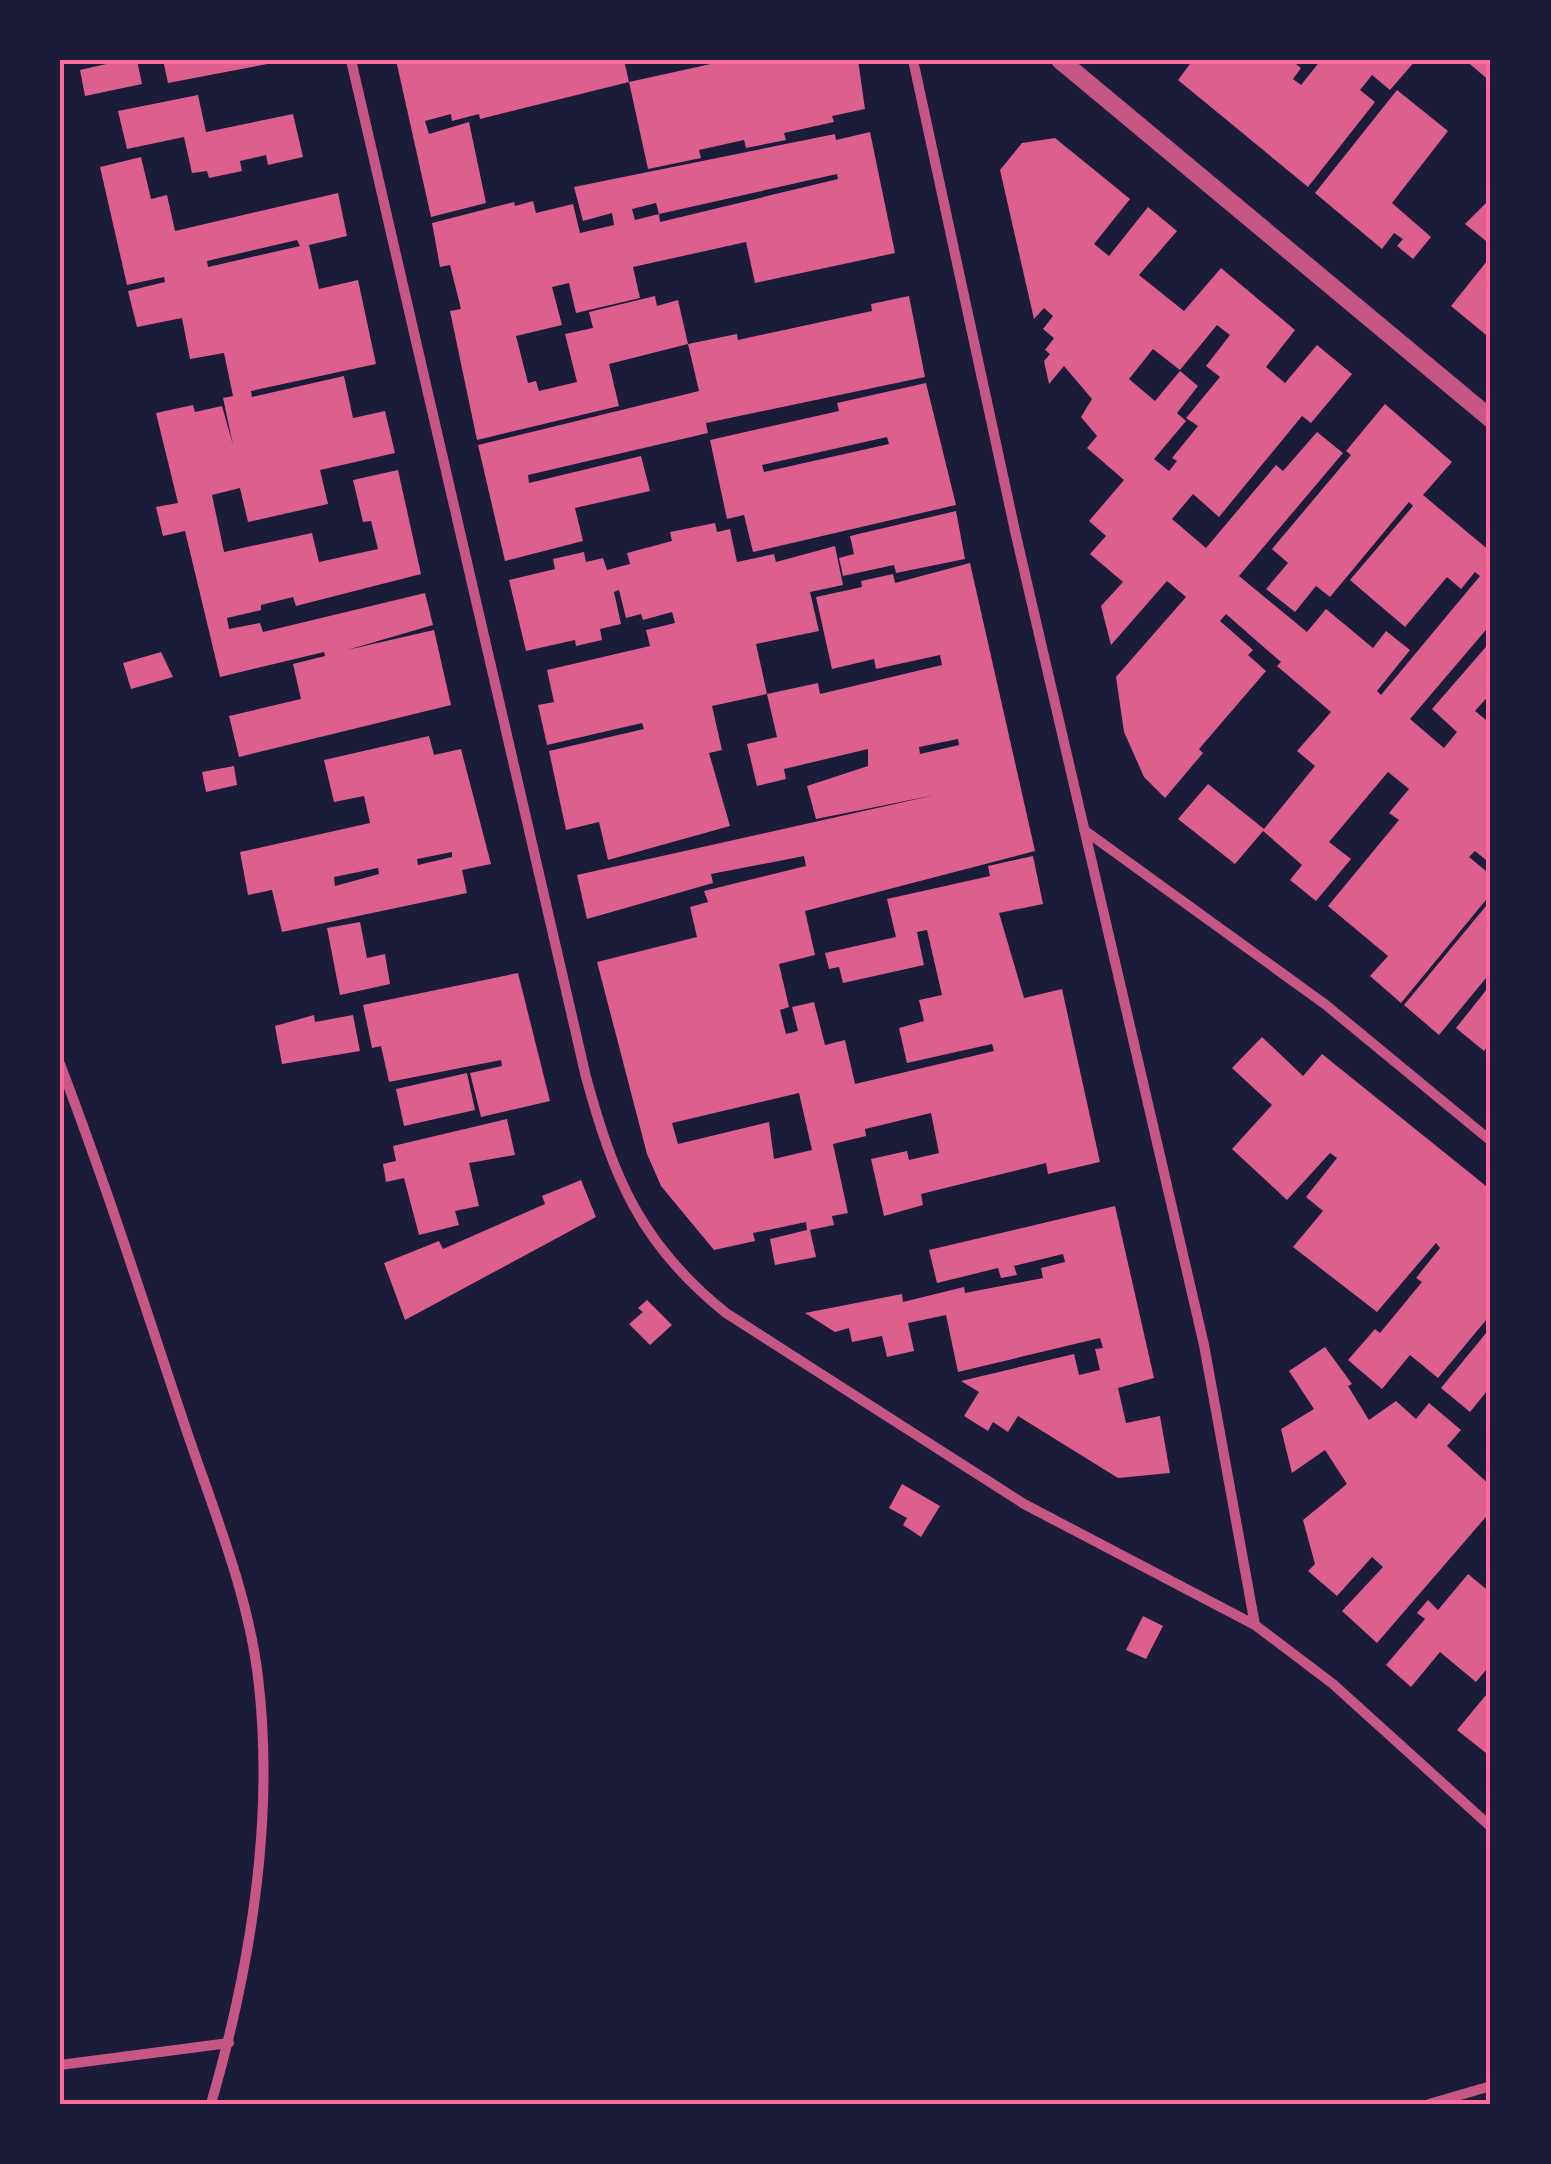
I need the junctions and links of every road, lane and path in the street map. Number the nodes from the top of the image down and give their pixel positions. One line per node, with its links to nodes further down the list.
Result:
1 (351, 60): 8 (street)
2 (914, 60): 5 (street)
3 (1060, 60): 4 (street)
4 (1491, 419)
5 (1084, 830): 7 (street); 8 (street)
6 (60, 1064): 10 (street)
7 (1491, 1140)
8 (1255, 1625): 9 (street)
9 (1491, 1827)
10 (229, 2044): 11 (street); 13 (street)
11 (60, 2064)
12 (1491, 2086): 14 (street)
13 (211, 2104)
14 (1428, 2104)

